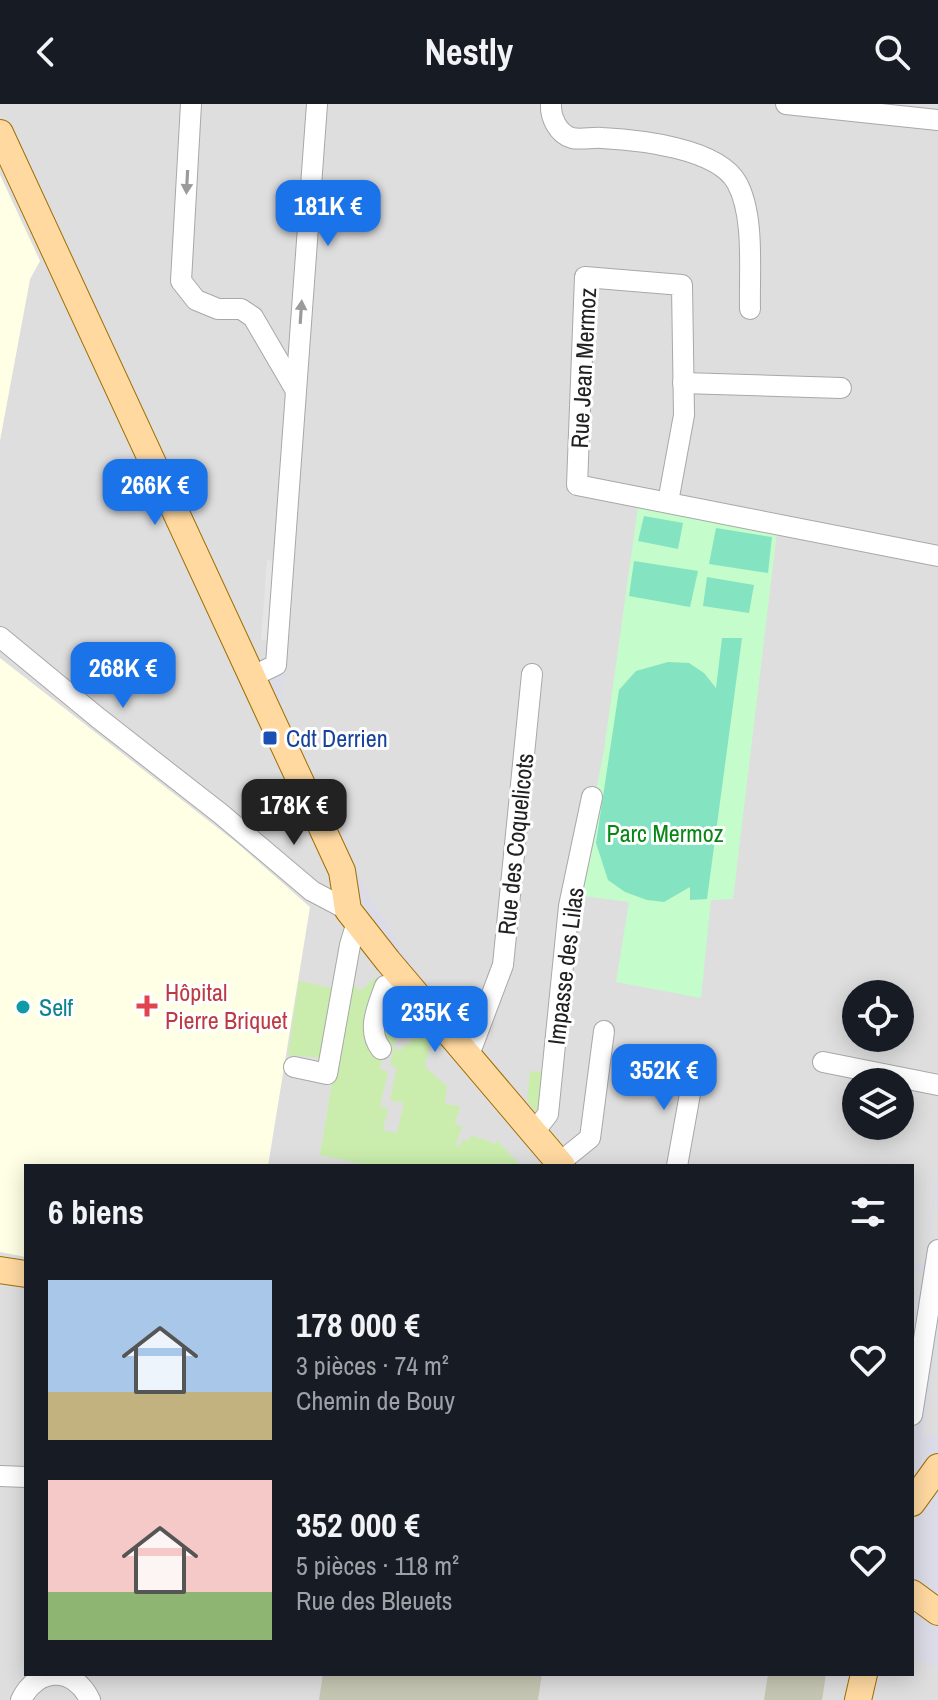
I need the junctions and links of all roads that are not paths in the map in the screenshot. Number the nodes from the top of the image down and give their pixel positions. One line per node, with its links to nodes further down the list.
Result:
1 (191, 104): 10 (street, one-way to 10)
2 (317, 104): 10 (street, one-way to 2)
3 (551, 104): 7 (street)
4 (786, 104): 5 (street)
5 (938, 120)
6 (0, 133): 15 (main road)
7 (750, 309)
8 (683, 383): 9 (street); 11 (street, Rue Jean Mermoz); 11 (street, Rue Jean Mermoz)
9 (841, 388)
10 (295, 389): 15 (street)
11 (668, 502): 12 (street, Rue Jean Mermoz)
12 (938, 556)
13 (0, 637): 17 (street)
14 (532, 674): 21 (street, Rue des Coquelicots)
15 (251, 677): 17 (main road)
16 (592, 797): 26 (street, Impasse des Lilas)
17 (352, 916): 21 (main road); 24 (street)
18 (385, 986): 20 (street)
19 (604, 1031): 27 (street)
20 (381, 1049)
21 (469, 1055): 26 (main road)
22 (823, 1062): 25 (street)
23 (695, 1066): 28 (street)
24 (294, 1067)
25 (938, 1085)
26 (534, 1132): 27 (main road)
27 (561, 1164)
28 (677, 1164)
29 (938, 1250): 32 (street)
30 (0, 1270): 31 (main road)
31 (24, 1274)
32 (914, 1402)
33 (0, 1476): 34 (street)
34 (24, 1477)
35 (929, 1477): 36 (main road)
36 (914, 1500)
37 (46, 1676): 40 (street)
38 (65, 1676): 41 (street)
39 (864, 1676): 42 (main road)
40 (21, 1700)
41 (90, 1700)
42 (858, 1700)

